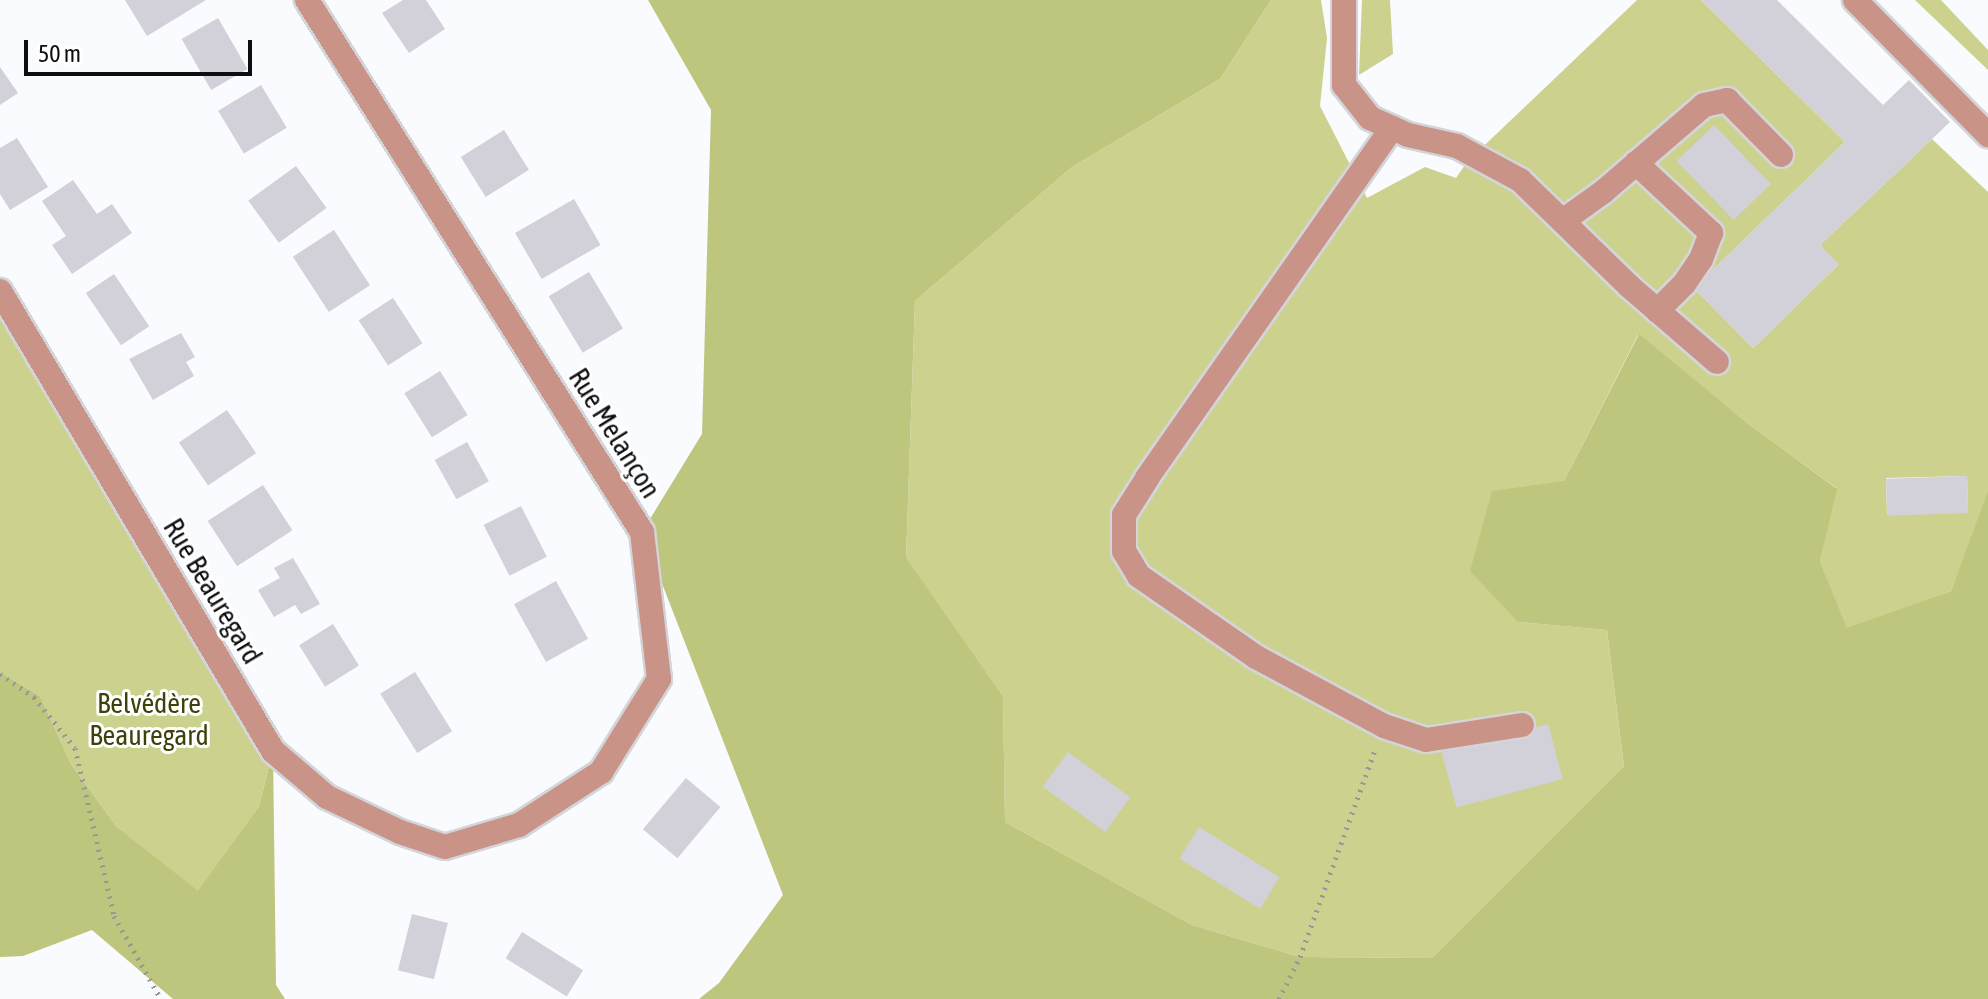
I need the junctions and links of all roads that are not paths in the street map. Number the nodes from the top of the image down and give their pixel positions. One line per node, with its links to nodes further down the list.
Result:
1 (307, 0): 13 (street, Rue Melançon)
2 (1344, 0): 4 (street)
3 (1855, 0): 5 (street)
4 (1392, 128): 8 (street); 12 (street)
5 (1988, 135)
6 (1781, 155): 7 (street)
7 (1636, 163): 8 (street); 10 (street)
8 (1564, 220): 10 (street)
9 (0, 291): 13 (street, Rue Beauregard)
10 (1657, 311): 11 (street)
11 (1717, 362)
12 (1522, 725)
13 (445, 847)

